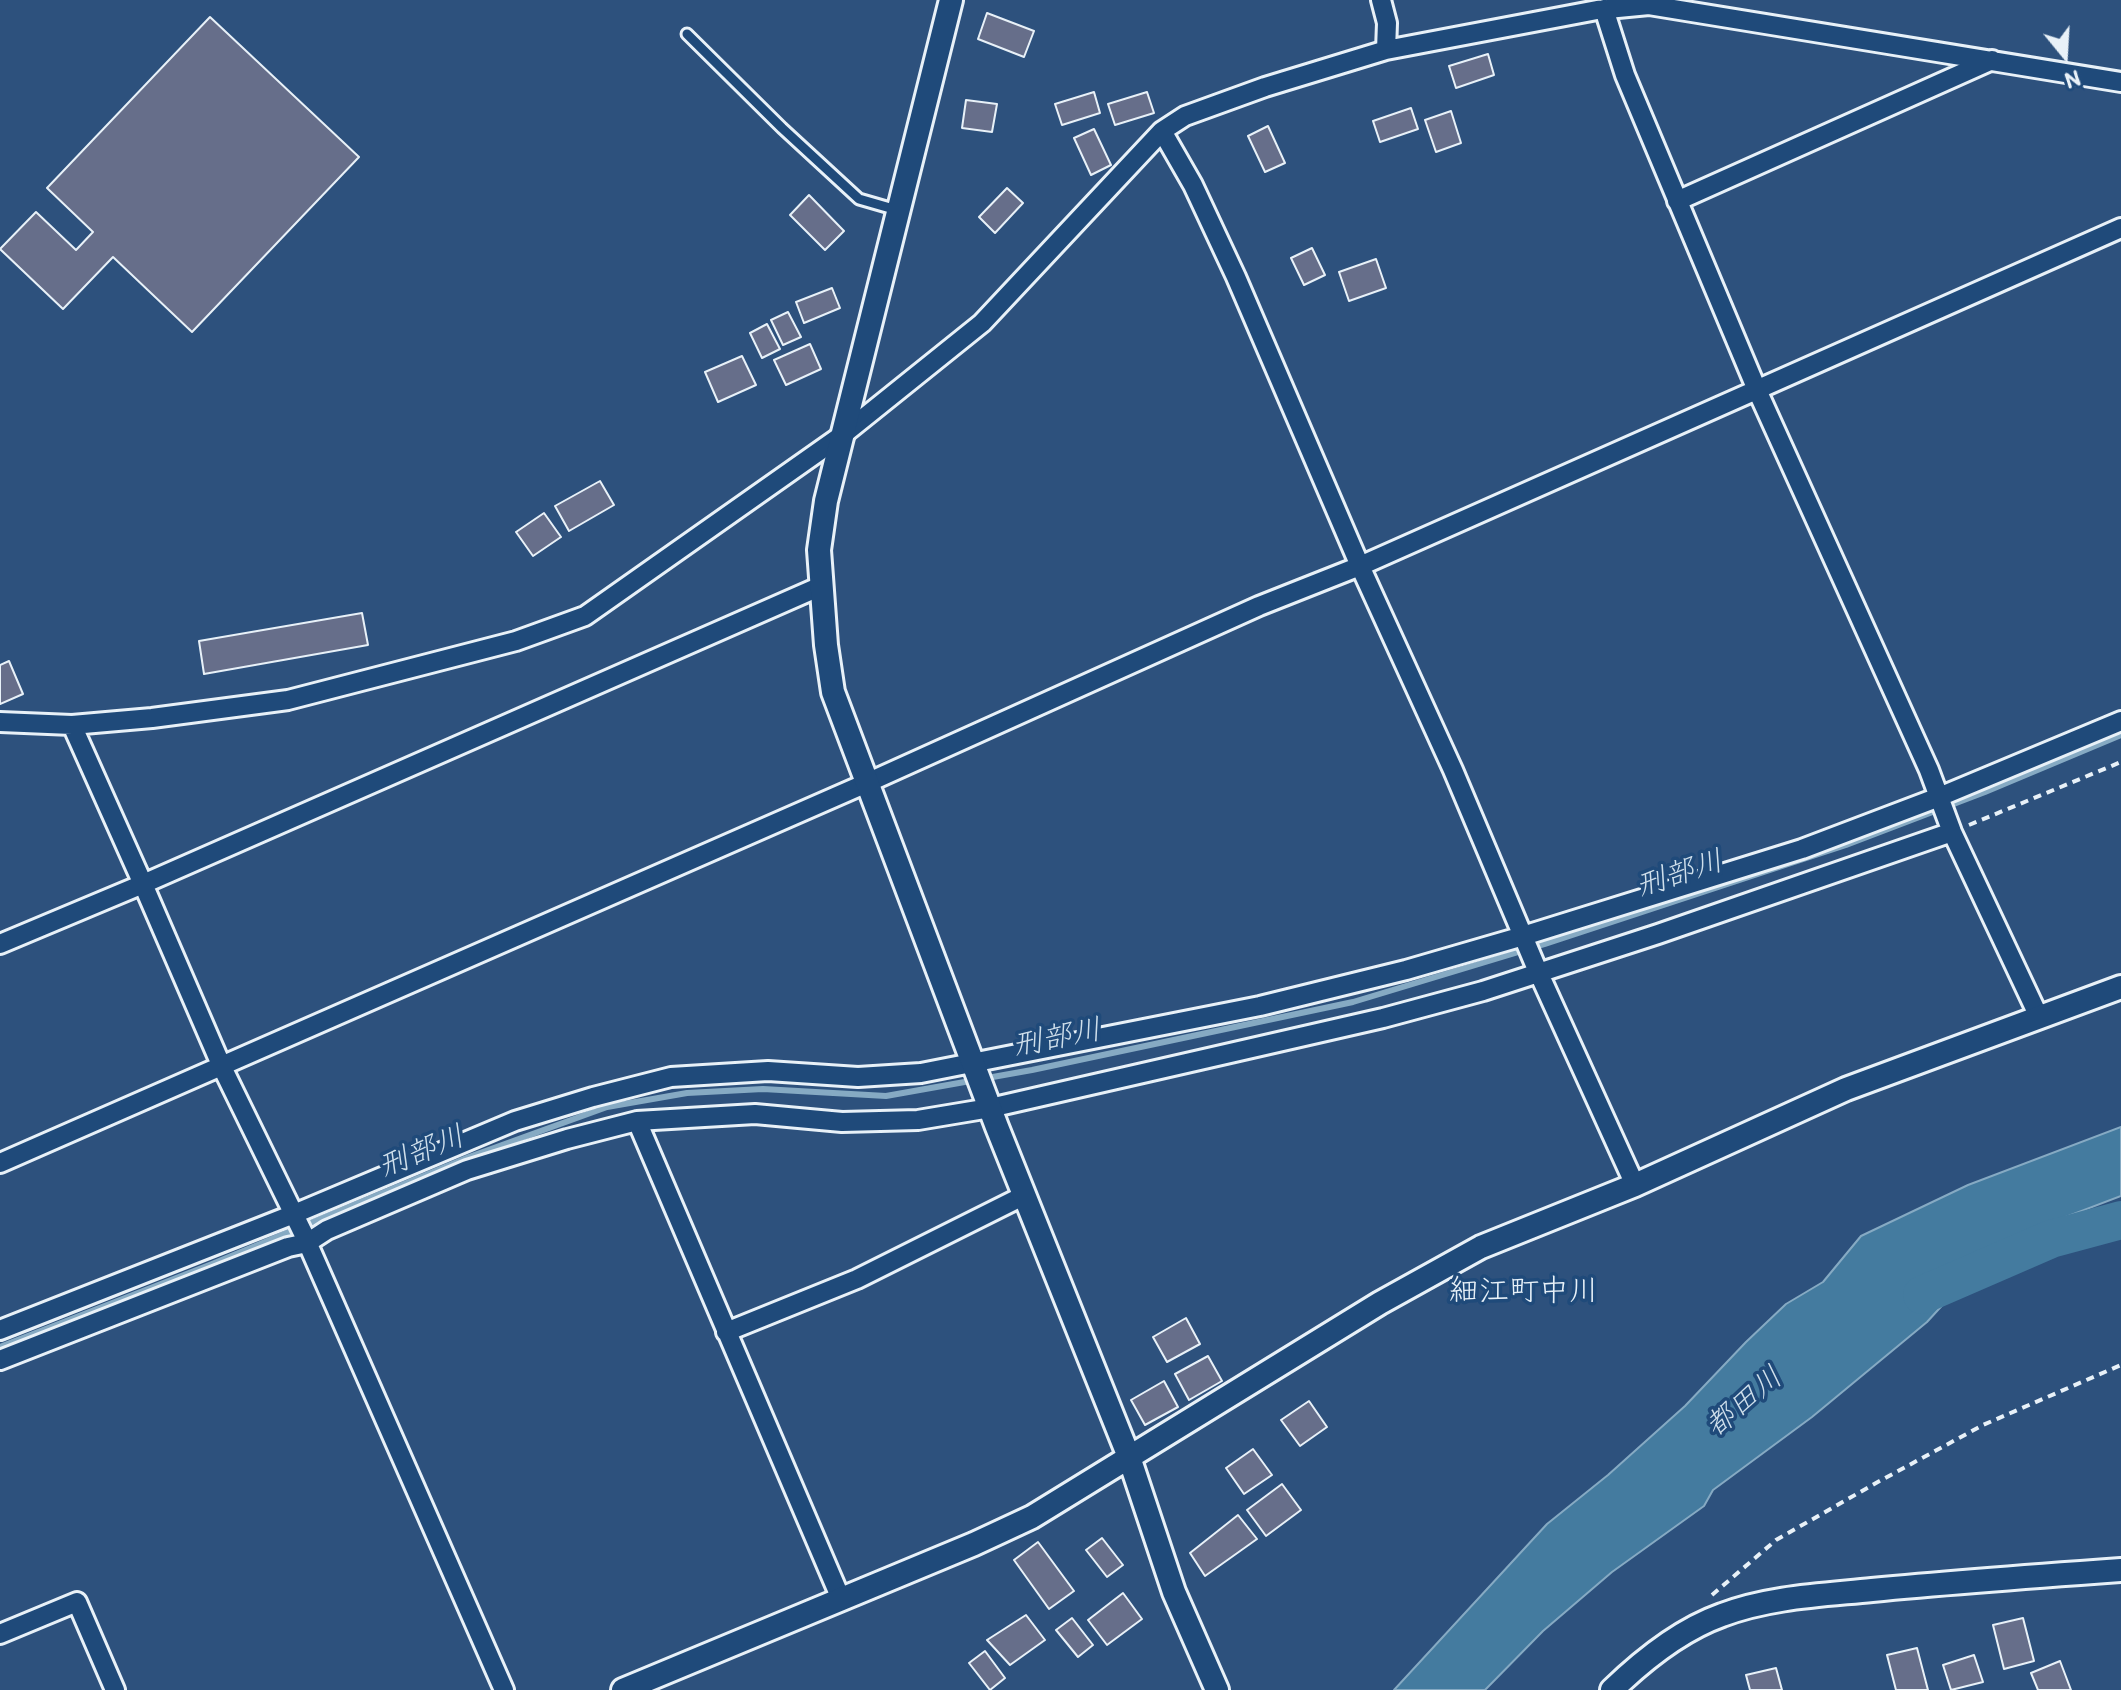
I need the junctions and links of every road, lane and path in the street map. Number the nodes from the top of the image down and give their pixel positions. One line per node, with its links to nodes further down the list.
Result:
1 (951, 0): 10 (street)
2 (1381, 0): 5 (street)
3 (1604, 9): 5 (street); 6 (street); 9 (street)
4 (687, 34): 10 (lane)
5 (1386, 50): 8 (street)
6 (1992, 60): 7 (street); 9 (street)
7 (2121, 82)
8 (1162, 131): 13 (street); 14 (street)
9 (1677, 201): 12 (street)
10 (897, 210): 13 (street)
11 (2121, 228): 12 (street)
12 (1757, 390): 14 (street); 21 (street)
13 (845, 433): 15 (street); 18 (street)
14 (1360, 566): 20 (street); 24 (street)
15 (821, 586): 20 (street); 23 (street)
16 (2121, 721): 21 (street)
17 (0, 722): 18 (street)
18 (72, 725): 23 (street)
19 (2121, 762): 22 (path)
20 (869, 782): 29 (street); 30 (street)
21 (1939, 797): 22 (street); 24 (street)
22 (1952, 832): 26 (street); 28 (street)
23 (143, 884): 25 (street); 30 (street)
24 (1524, 938): 26 (street); 29 (street)
25 (0, 944)
26 (1537, 969): 31 (street); 34 (street)
27 (2121, 987): 28 (street)
28 (2039, 1017): 34 (street)
29 (975, 1066): 31 (street); 36 (street)
30 (222, 1067): 33 (street); 36 (street)
31 (990, 1106): 32 (street); 35 (street)
32 (637, 1121): 36 (street); 38 (street)
33 (0, 1163)
34 (1635, 1185): 41 (street)
35 (1025, 1195): 38 (street); 41 (street)
36 (301, 1229): 37 (street); 39 (street); 47 (street)
37 (0, 1330)
38 (726, 1332): 44 (street)
39 (0, 1360)
40 (2121, 1365): 43 (path)
41 (1129, 1457): 44 (street); 49 (street)
42 (2121, 1570): 50 (street)
43 (1709, 1598)
44 (841, 1599): 48 (street)
45 (0, 1634): 46 (street)
46 (115, 1690)
47 (504, 1690)
48 (623, 1690)
49 (1217, 1690)
50 (1612, 1690)

